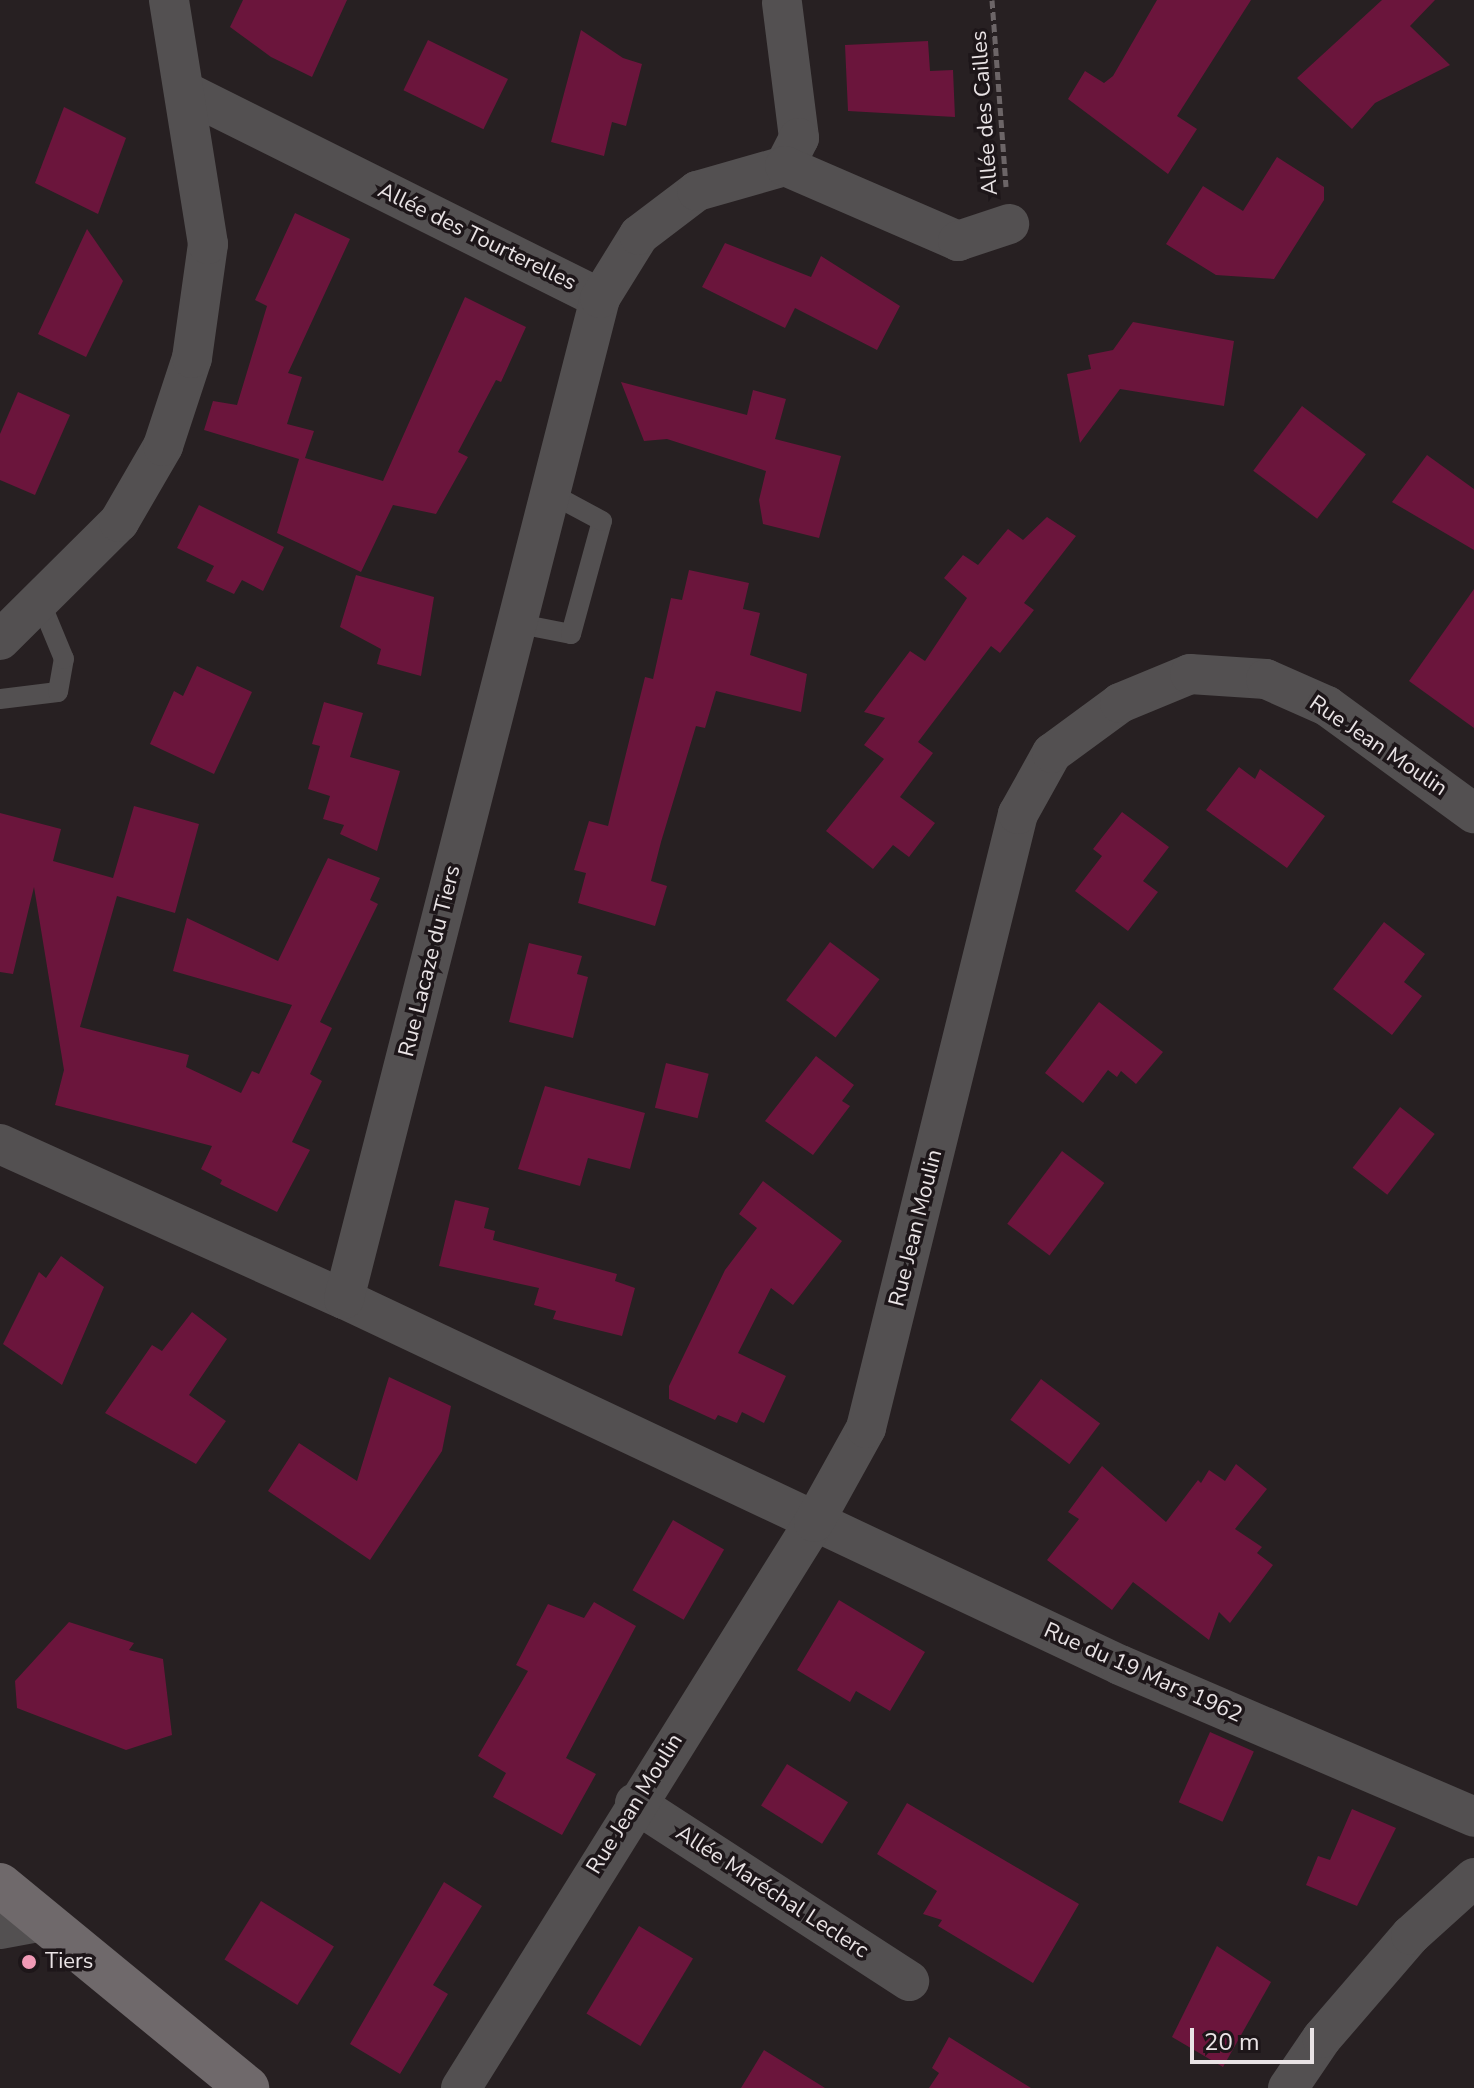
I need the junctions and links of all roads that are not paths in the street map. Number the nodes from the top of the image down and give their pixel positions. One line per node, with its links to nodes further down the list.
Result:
1 (169, 0): 3 (street)
2 (782, 3): 4 (street)
3 (184, 91): 6 (street, Allée des Tourterelles); 8 (street)
4 (785, 166): 5 (street); 6 (street, Allée des Tourterelles)
5 (1009, 224)
6 (600, 298): 7 (street, Rue Lacaze du Tiers)
7 (548, 492): 9 (street, Rue Lacaze du Tiers); 9 (lane)
8 (40, 601): 10 (street); 11 (lane)
9 (515, 623): 14 (street, Rue Lacaze du Tiers)
10 (0, 640)
11 (0, 699)
12 (1474, 813): 15 (street, Rue Jean Moulin)
13 (0, 1144): 14 (street)
14 (344, 1299): 15 (street)
15 (814, 1522): 16 (street, Rue Jean Moulin); 17 (street, Rue du 19 Mars 1962)
16 (635, 1803): 22 (street, Allée Maréchal Leclerc); 24 (street, Rue Jean Moulin)
17 (1474, 1817)
18 (1474, 1878): 25 (street)
19 (0, 1885): 20 (street)
20 (43, 1921): 21 (street); 23 (street)
21 (0, 1929)
22 (909, 1981)
23 (247, 2088)
24 (461, 2088)
25 (1288, 2088)

